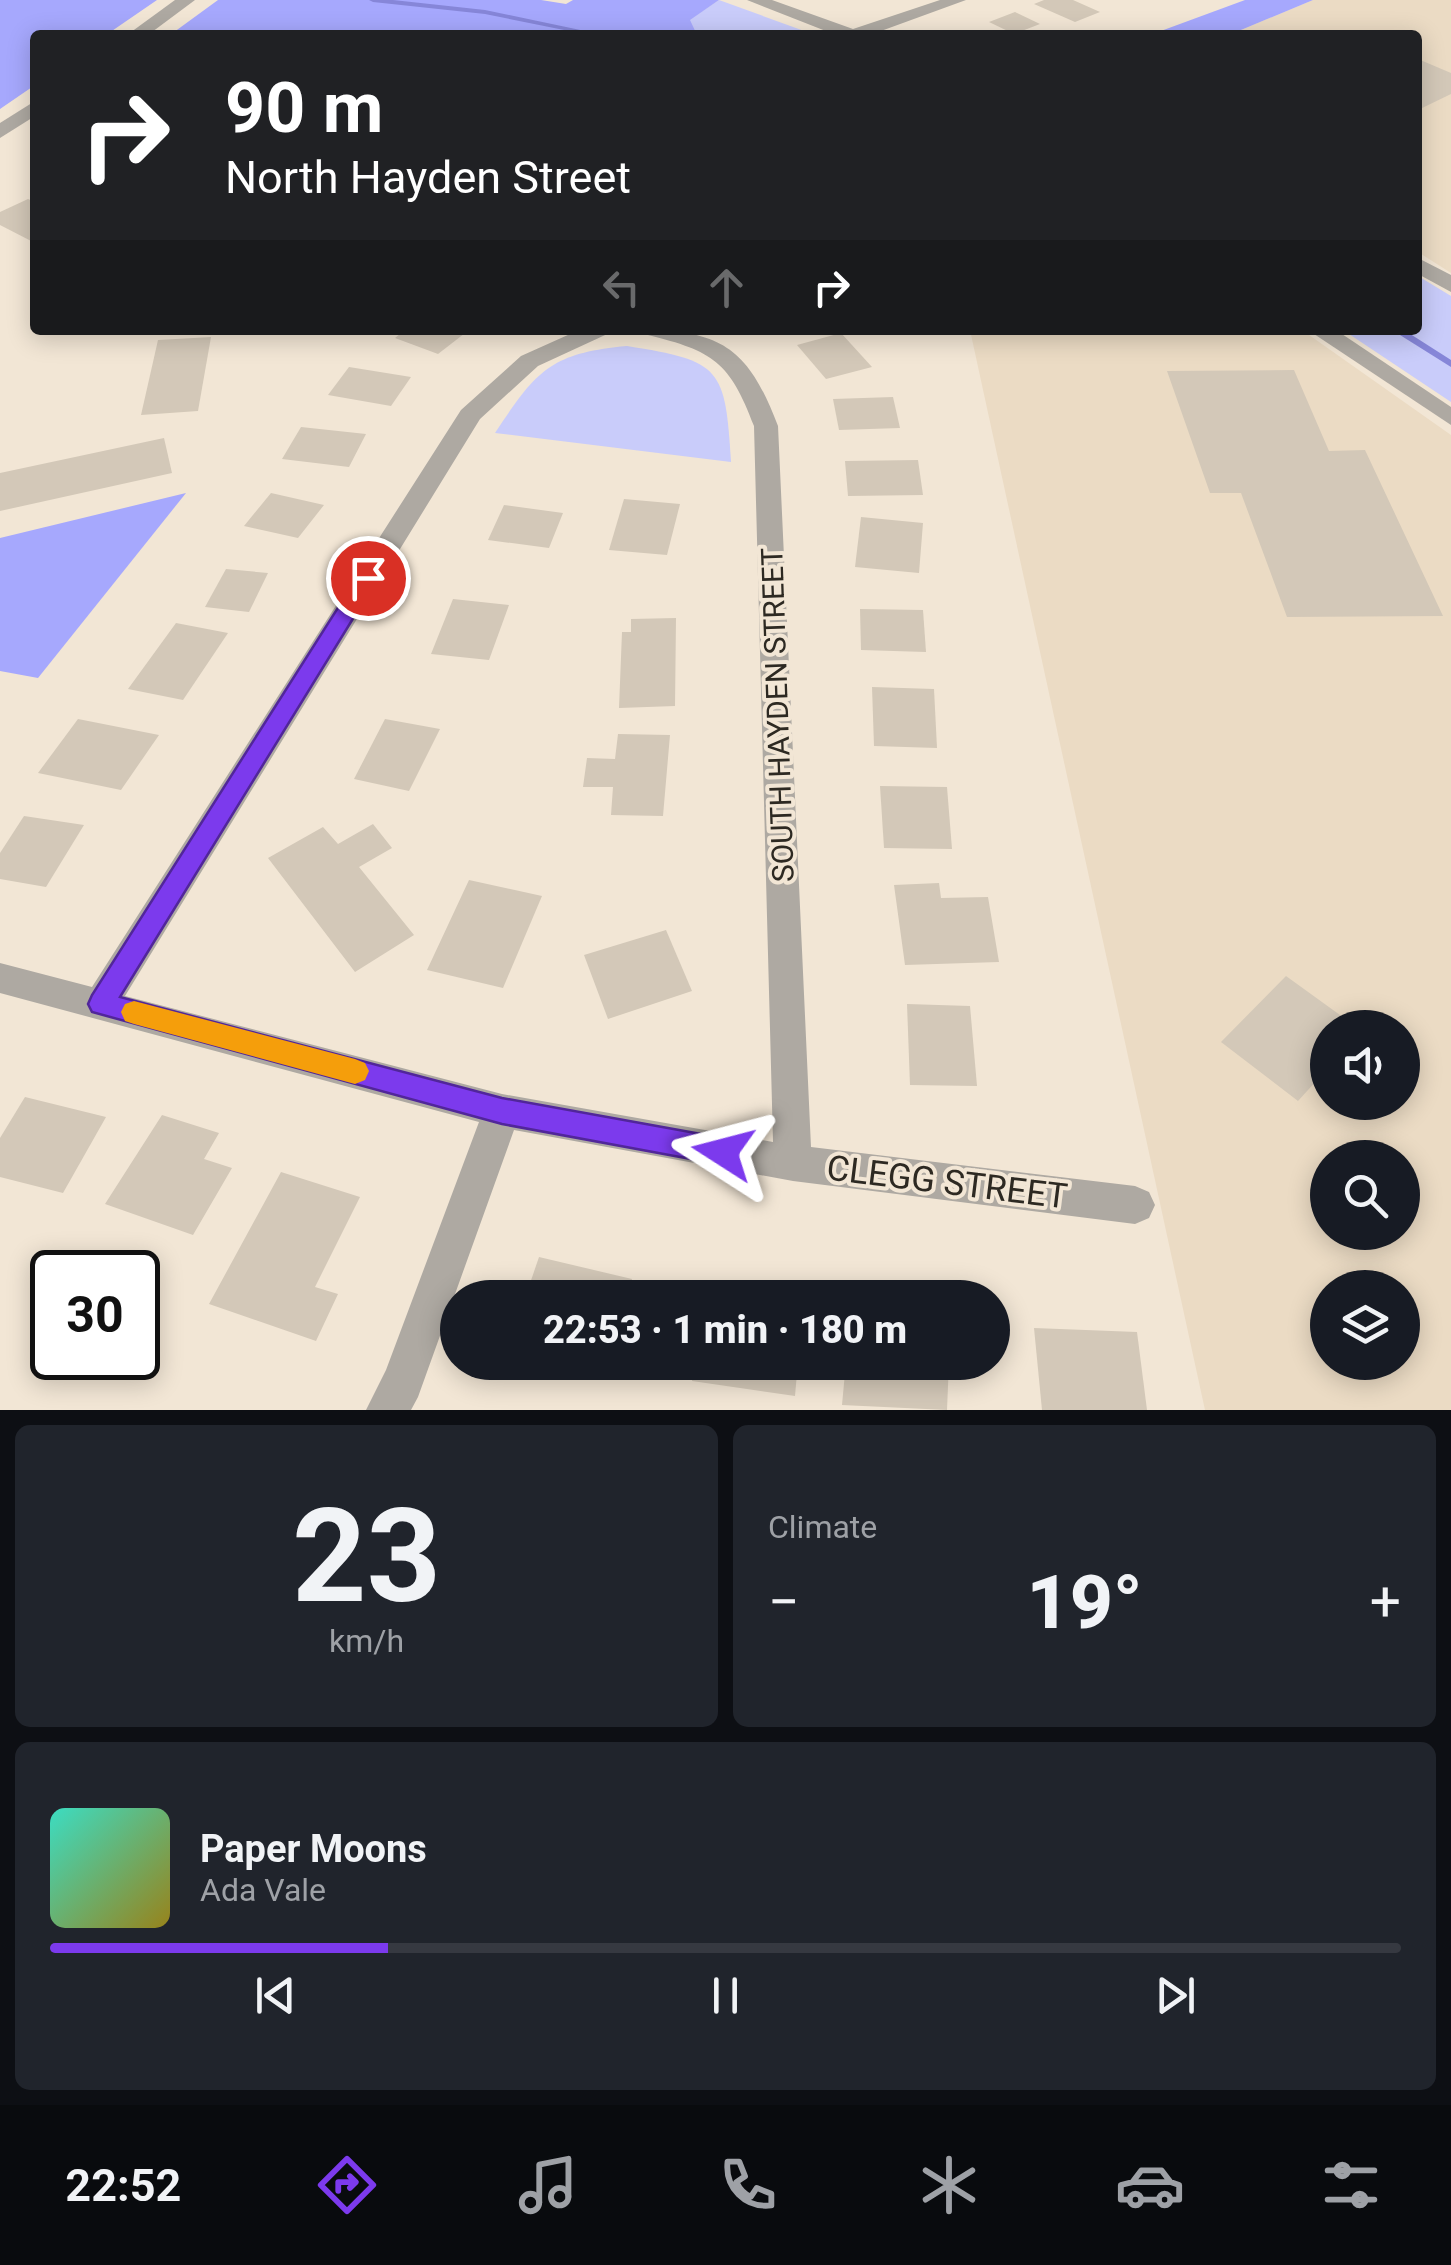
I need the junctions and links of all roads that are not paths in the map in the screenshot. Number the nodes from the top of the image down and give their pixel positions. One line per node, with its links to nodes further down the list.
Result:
1 (186, 0): 4 (street)
2 (756, 0): 5 (street)
3 (956, 0): 6 (street)
4 (143, 30)
5 (838, 30)
6 (867, 30)
7 (30, 111): 8 (street)
8 (0, 132)
9 (1422, 268): 10 (street)
10 (1451, 286)
11 (585, 335): 16 (street)
12 (673, 335): 18 (street, SOUTH HAYDEN STREET)
13 (1327, 335): 14 (street)
14 (1451, 418)
15 (0, 978): 16 (street, CLEGG STREET)
16 (101, 1004): 17 (street, CLEGG STREET)
17 (502, 1111): 18 (street, CLEGG STREET); 20 (street)
18 (793, 1163): 19 (street, CLEGG STREET)
19 (1135, 1205)
20 (388, 1410)

